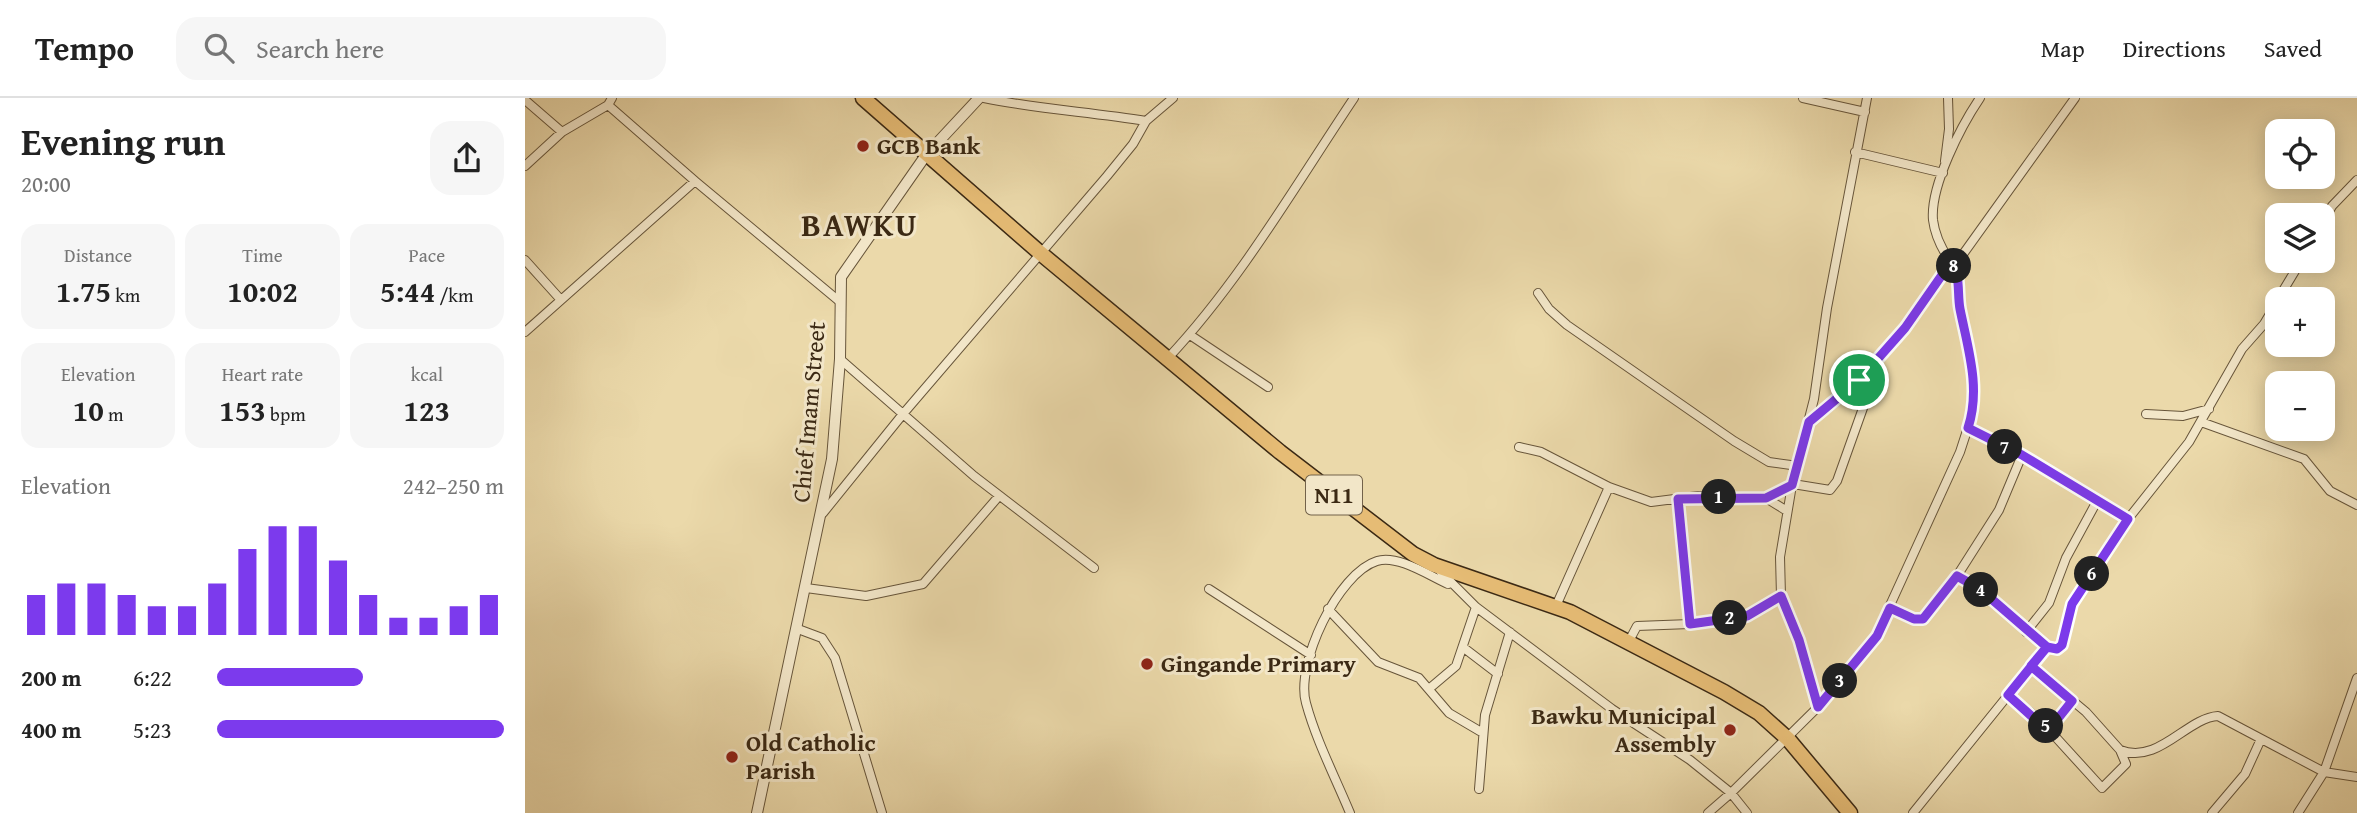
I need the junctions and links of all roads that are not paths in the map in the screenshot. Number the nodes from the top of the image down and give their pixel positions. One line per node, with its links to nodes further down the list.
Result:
1 (863, 98): 16 (highway, N11)
2 (982, 98): 13 (street); 16 (street, Chief Imam Street)
3 (1173, 98): 13 (street)
4 (1355, 98): 31 (street)
5 (1803, 98): 12 (street)
6 (1867, 98): 12 (street)
7 (1948, 98): 18 (street)
8 (1980, 98): 18 (street)
9 (2075, 98): 25 (street)
10 (525, 100): 14 (street)
11 (610, 102): 14 (street); 20 (street)
12 (1864, 112): 15 (street)
13 (1146, 121): 22 (street)
14 (562, 132): 17 (street)
15 (1856, 152): 18 (street); 39 (street)
16 (926, 155): 22 (highway, N11); 28 (street, Chief Imam Street)
17 (525, 166)
18 (1943, 170): 24 (street)
19 (2357, 180): 21 (street)
20 (695, 181): 27 (street); 28 (street)
21 (2335, 204)
22 (1039, 252): 32 (highway, N11); 37 (street)
23 (525, 260): 27 (street)
24 (1951, 262): 25 (street); 34 (street)
25 (1957, 270): 41 (street)
26 (1538, 293): 44 (street)
27 (561, 300): 30 (street)
28 (839, 301): 33 (street, Chief Imam Street)
29 (2265, 322): 36 (street)
30 (525, 332)
31 (1190, 335): 32 (street); 35 (street)
32 (1168, 358): 55 (highway, N11)
33 (840, 359): 37 (street); 53 (street, Chief Imam Street)
34 (1871, 368): 39 (street); 45 (street)
35 (1268, 387)
36 (2209, 410): 38 (street); 40 (street)
37 (903, 414): 47 (street); 53 (street)
38 (2146, 414)
39 (1809, 422): 44 (street)
40 (2201, 422): 51 (street); 54 (street)
41 (1968, 428): 43 (street); 64 (street)
42 (1519, 447): 46 (street)
43 (2022, 455): 50 (street); 57 (street)
44 (1798, 466): 45 (street)
45 (1792, 484): 48 (street); 52 (street)
46 (1609, 487): 49 (street); 63 (street)
47 (999, 496): 56 (street); 59 (street)
48 (1766, 498): 49 (street); 52 (street)
49 (1678, 499): 66 (street)
50 (2097, 501): 54 (street); 69 (street)
51 (2357, 505)
52 (1787, 511): 61 (street)
53 (823, 513): 59 (street, Chief Imam Street)
54 (2128, 519): 71 (street)
55 (1434, 565): 58 (street); 63 (highway, N11)
56 (1094, 568)
57 (1957, 576): 64 (street); 69 (street)
58 (1451, 585): 62 (street); 65 (street)
59 (806, 588): 67 (street, Chief Imam Street)
60 (1209, 589): 73 (street)
61 (1781, 596): 66 (street); 80 (street)
62 (1476, 607): 68 (street); 72 (street)
63 (1556, 607): 70 (highway, N11)
64 (1890, 608): 80 (street)
65 (1328, 609): 73 (street); 77 (street)
66 (1690, 624): 70 (street)
67 (798, 629): 90 (street, Chief Imam Street); 91 (street)
68 (1510, 632): 75 (street); 89 (street)
69 (2026, 632): 71 (street)
70 (1629, 641): 83 (highway, N11)
71 (2047, 647): 74 (street)
72 (1464, 648): 75 (street); 77 (street)
73 (1311, 655): 92 (street)
74 (2031, 666): 78 (street); 79 (street)
75 (1498, 674): 82 (street)
76 (2357, 678): 86 (street)
77 (1430, 688): 82 (street)
78 (2008, 695): 81 (street); 96 (street)
79 (2072, 701): 81 (street); 85 (street)
80 (1818, 707): 83 (street)
81 (2048, 731): 85 (street)
82 (1483, 733): 88 (street)
83 (1788, 738): 89 (street); 95 (highway, N11)
84 (2261, 739): 85 (street); 86 (street); 97 (street)
85 (2120, 750)
86 (2324, 772): 87 (street); 98 (street)
87 (2357, 777)
88 (1479, 789)
89 (1731, 793): 93 (street); 94 (street)
90 (757, 813)
91 (881, 813)
92 (1350, 813)
93 (1709, 813)
94 (1747, 813)
95 (1850, 813)
96 (1913, 813)
97 (2212, 813)
98 (2298, 813)

